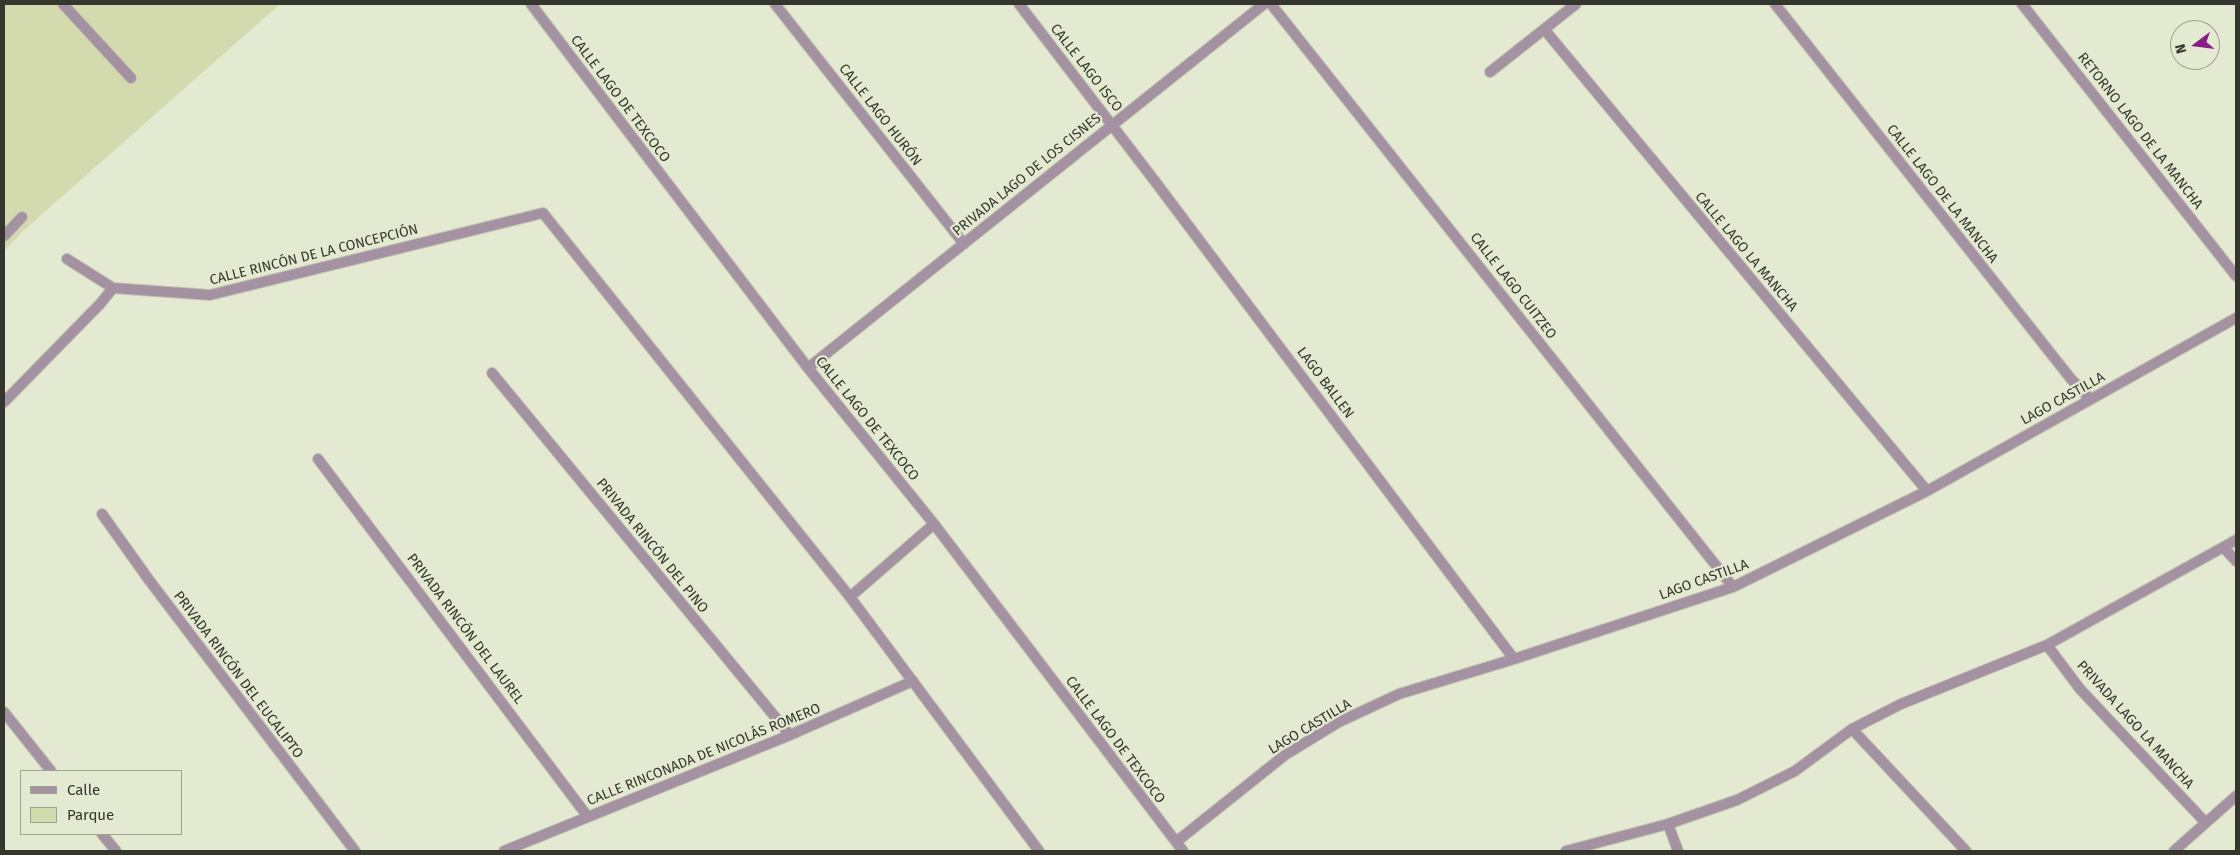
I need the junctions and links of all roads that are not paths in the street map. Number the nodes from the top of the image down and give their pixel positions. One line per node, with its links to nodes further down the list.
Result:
1 (63, 4): 12 (street)
2 (531, 4): 21 (street, CALLE LAGO DE TEXCOCO)
3 (775, 4): 16 (street, CALLE LAGO HURÓN)
4 (1019, 4): 13 (street, CALLE LAGO ISCO)
5 (1264, 4): 13 (street, PRIVADA LAGO DE LOS CISNES)
6 (1271, 4): 32 (street, CALLE LAGO CUITZEO)
7 (1576, 4): 10 (street)
8 (1774, 4): 23 (street, CALLE LAGO DE LA MANCHA)
9 (2022, 4): 18 (street, RETORNO LAGO DE LA MANCHA)
10 (1544, 29): 11 (street); 26 (street, CALLE LAGO LA MANCHA)
11 (1490, 72)
12 (131, 78)
13 (1113, 124): 16 (street, PRIVADA LAGO DE LOS CISNES); 35 (street, LAGO BALLEN)
14 (22, 217): 15 (street)
15 (4, 236)
16 (964, 244): 21 (street, PRIVADA LAGO DE LOS CISNES)
17 (67, 260): 19 (street, CALLE RINCÓN DE LA CONCEPCIÓN)
18 (2236, 276)
19 (113, 288): 24 (street); 33 (street, CALLE RINCÓN DE LA CONCEPCIÓN)
20 (2236, 318): 23 (street, LAGO CASTILLA)
21 (808, 368): 28 (street, CALLE LAGO DE TEXCOCO)
22 (492, 373): 39 (street, PRIVADA RINCÓN DEL PINO)
23 (2090, 399): 26 (street, LAGO CASTILLA)
24 (4, 402)
25 (318, 459): 42 (street, PRIVADA RINCÓN DEL LAUREL)
26 (1927, 491): 32 (street, LAGO CASTILLA)
27 (102, 514): 48 (street, PRIVADA RINCÓN DEL EUCALIPTO)
28 (934, 524): 33 (street); 46 (street, CALLE LAGO DE TEXCOCO)
29 (2236, 540): 30 (street)
30 (2224, 548): 31 (street); 34 (street)
31 (2236, 561)
32 (1733, 587): 35 (street, LAGO CASTILLA)
33 (850, 597): 36 (street)
34 (2047, 645): 38 (street); 43 (street, PRIVADA LAGO LA MANCHA)
35 (1514, 659): 46 (street, LAGO CASTILLA)
36 (913, 681): 39 (street, CALLE RINCONADA DE NICOLÁS ROMERO); 50 (street)
37 (4, 712): 40 (street)
38 (1852, 729): 44 (street); 54 (street)
39 (790, 735): 42 (street, CALLE RINCONADA DE NICOLÁS ROMERO)
40 (50, 770)
41 (2236, 796): 43 (street)
42 (588, 817): 49 (street, CALLE RINCONADA DE NICOLÁS ROMERO)
43 (2205, 822): 55 (street)
44 (1668, 824): 52 (street); 53 (street)
45 (103, 835): 47 (street)
46 (1176, 842): 51 (street, CALLE LAGO DE TEXCOCO)
47 (116, 851)
48 (355, 851)
49 (504, 851)
50 (1039, 851)
51 (1183, 851)
52 (1566, 851)
53 (1678, 851)
54 (1966, 851)
55 (2174, 851)

